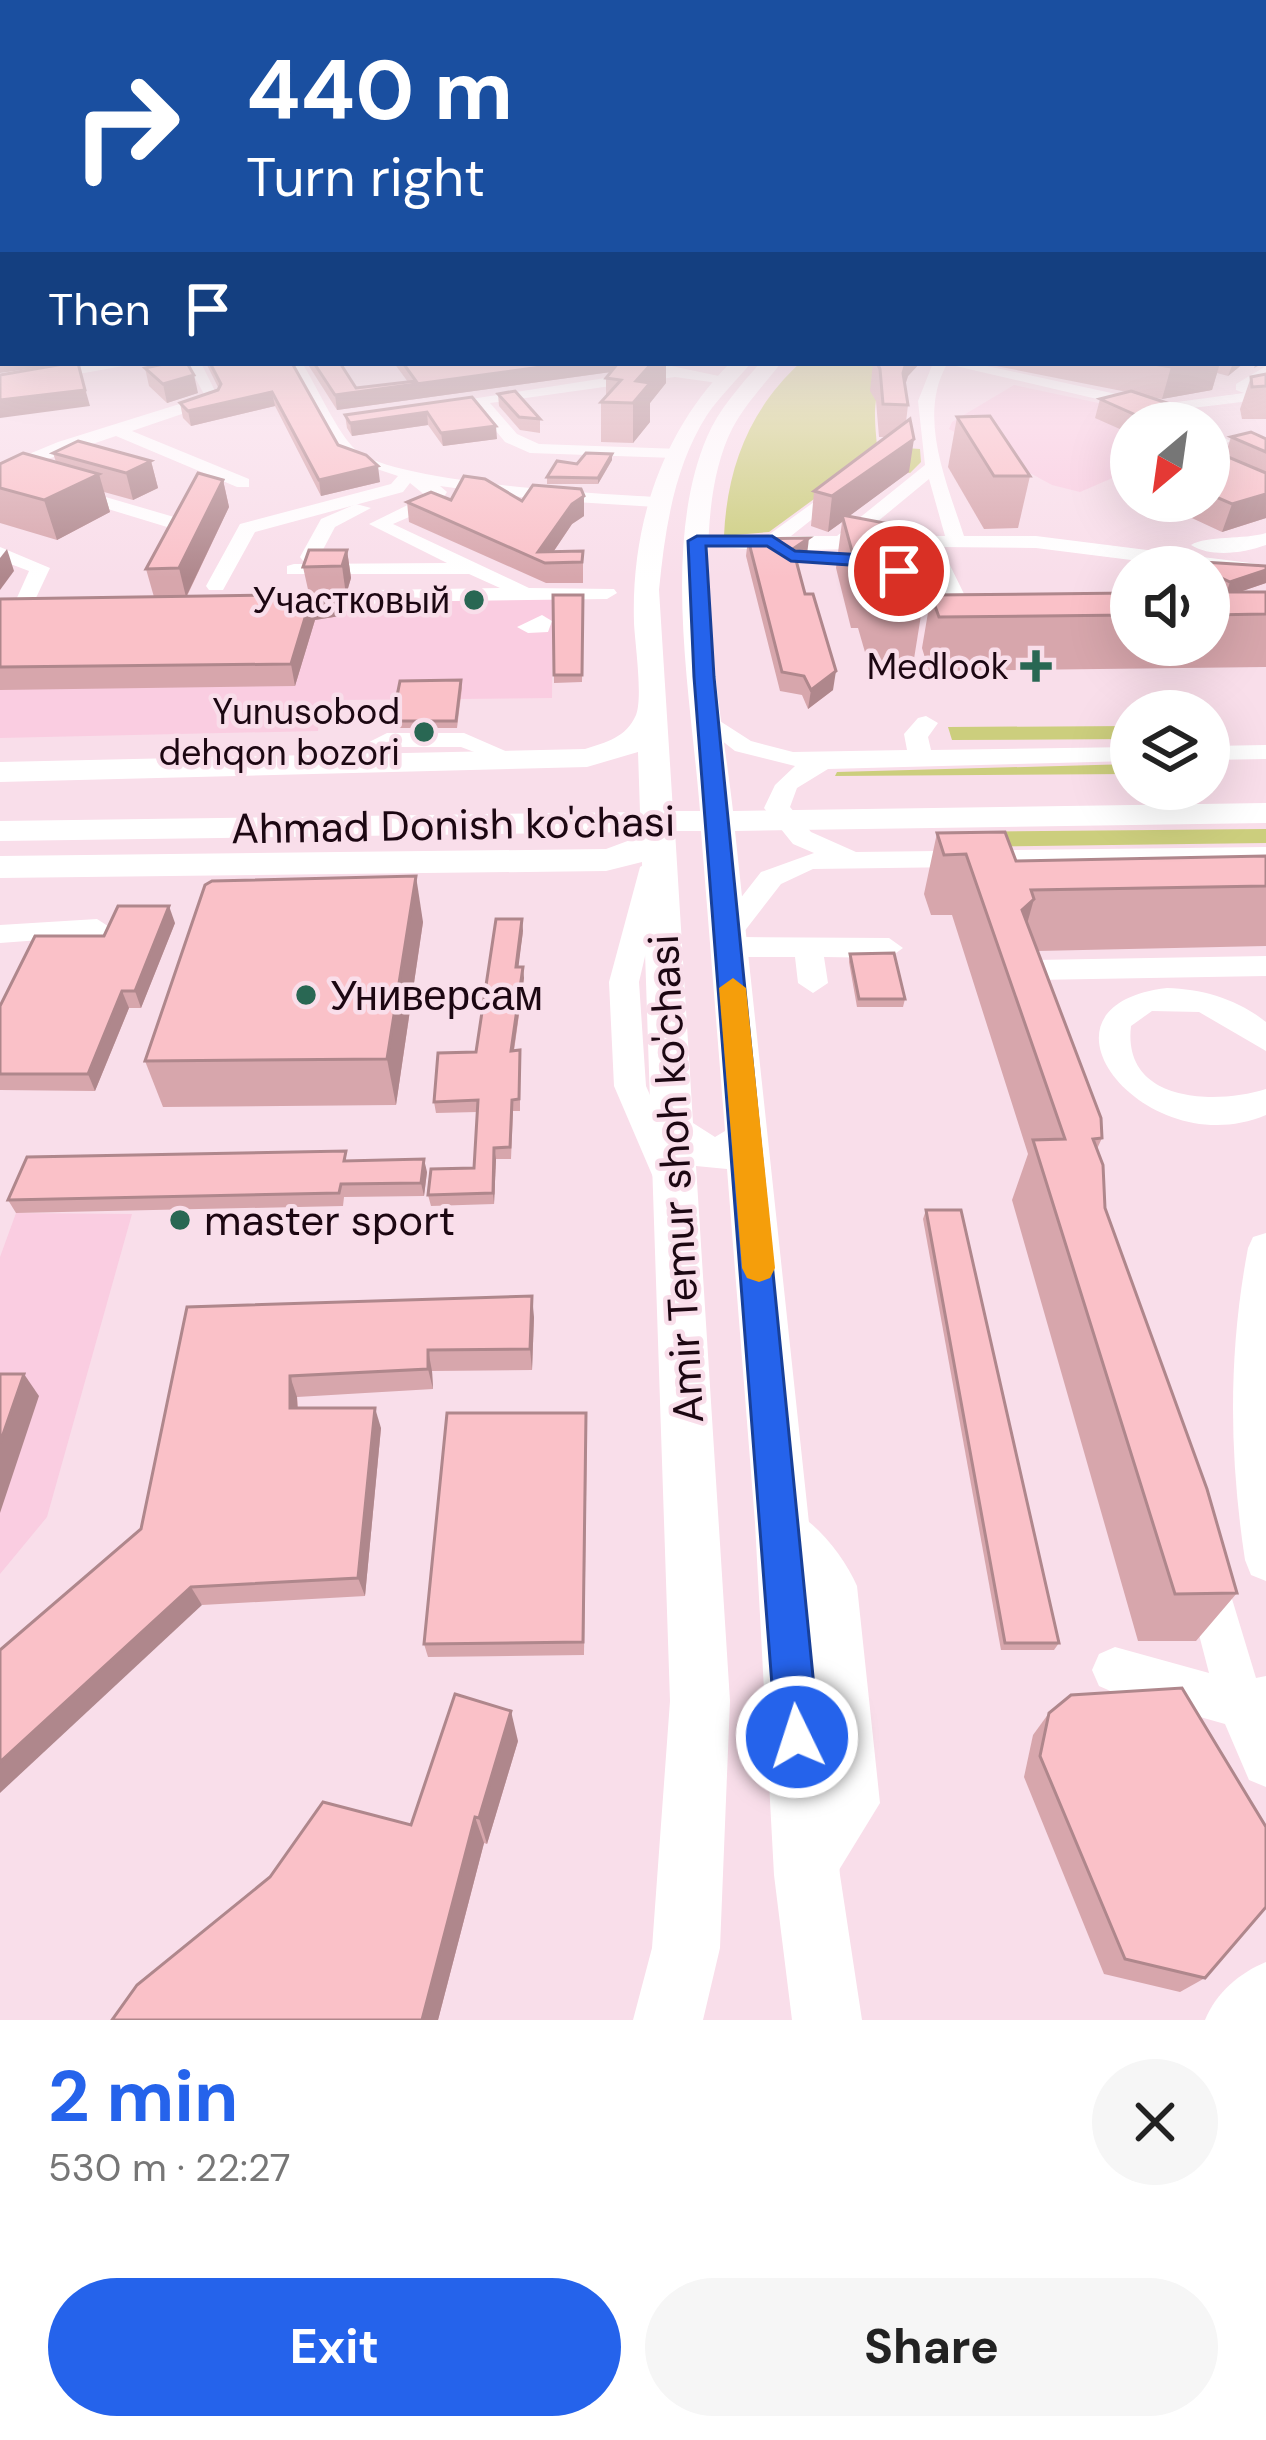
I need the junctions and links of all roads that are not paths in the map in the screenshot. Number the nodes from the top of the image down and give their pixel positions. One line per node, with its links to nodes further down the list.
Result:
1 (209, 389): 20 (street)
2 (310, 389): 19 (street)
3 (541, 389): 13 (street)
4 (717, 389): 22 (main road, Amir Temur shoh ko'chasi)
5 (746, 389): 33 (main road, Amir Temur shoh ko'chasi)
6 (928, 389): 23 (street)
7 (1072, 389): 14 (street)
8 (1167, 389): 12 (street)
9 (1231, 389): 11 (street)
10 (1245, 389): 11 (street)
11 (1239, 394): 12 (street); 17 (street)
12 (1198, 397): 15 (street)
13 (479, 400): 16 (street); 21 (street)
14 (1130, 402)
15 (1183, 402)
16 (414, 409)
17 (1266, 415)
18 (349, 418): 19 (street)
19 (327, 421): 25 (street)
20 (117, 431): 26 (street); 27 (street)
21 (631, 452): 22 (street); 30 (street)
22 (674, 453): 30 (main road, Amir Temur shoh ko'chasi)
23 (934, 466): 36 (street); 37 (street)
24 (866, 468): 34 (street)
25 (408, 475): 29 (street); 30 (street); 47 (street)
26 (24, 479)
27 (243, 483)
28 (47, 485): 31 (street)
29 (431, 488): 45 (street); 45 (street)
30 (644, 501): 56 (main road, Amir Temur shoh ko'chasi)
31 (167, 521)
32 (1266, 539): 40 (street)
33 (697, 541): 34 (street); 57 (main road, Amir Temur shoh ko'chasi)
34 (772, 541): 37 (street); 43 (street)
35 (928, 541): 36 (street); 37 (street); 52 (street)
36 (956, 541): 41 (street)
37 (841, 542)
38 (1177, 546): 39 (street)
39 (1222, 546)
40 (1230, 546)
41 (1110, 553)
42 (2, 555): 51 (street)
43 (884, 565)
44 (1230, 568): 46 (street)
45 (476, 569): 49 (street)
46 (1266, 571)
47 (216, 586)
48 (608, 593): 49 (street)
49 (529, 594): 50 (street)
50 (269, 607)
51 (21, 611)
52 (1005, 622)
53 (963, 638): 54 (street)
54 (987, 638)
55 (928, 707): 61 (street)
56 (655, 709): 63 (main road); 70 (main road, Amir Temur shoh ko'chasi)
57 (709, 721): 62 (street); 76 (main road, Amir Temur shoh ko'chasi)
58 (1266, 752): 59 (street)
59 (1230, 753)
60 (1110, 754): 61 (street)
61 (920, 758): 62 (street)
62 (840, 759): 72 (street)
63 (0, 772)
64 (1266, 787): 65 (main road)
65 (1230, 788)
66 (1110, 790): 67 (main road, Ahmad Donish ko'chasi)
67 (0, 807)
68 (1266, 813): 69 (main road, Ahmad Donish ko'chasi)
69 (0, 831)
70 (661, 838): 73 (main road); 84 (main road, Amir Temur shoh ko'chasi); 87 (street)
71 (1266, 855): 72 (street)
72 (875, 860): 76 (street)
73 (0, 868)
74 (97, 928): 75 (street)
75 (0, 934)
76 (728, 940): 77 (street); 86 (main road, Amir Temur shoh ko'chasi)
77 (808, 947): 78 (street); 80 (street)
78 (889, 948)
79 (1266, 966): 81 (street)
80 (813, 983)
81 (1039, 1011)
82 (1266, 1040): 83 (street)
83 (1252, 1107): 85 (street)
84 (674, 1131): 86 (main road); 87 (main road, Amir Temur shoh ko'chasi)
85 (1266, 1134)
86 (746, 1135): 98 (main road, Amir Temur shoh ko'chasi)
87 (677, 1199): 97 (main road, Amir Temur shoh ko'chasi)
88 (1266, 1248): 89 (street)
89 (1260, 1309): 90 (street)
90 (1260, 1370): 92 (street)
91 (1195, 1539): 94 (street)
92 (1266, 1560)
93 (1115, 1670): 94 (street)
94 (1253, 1702): 95 (street)
95 (1266, 1763)
96 (1266, 1988): 99 (street)
97 (668, 2020)
98 (826, 2020)
99 (1232, 2020)

